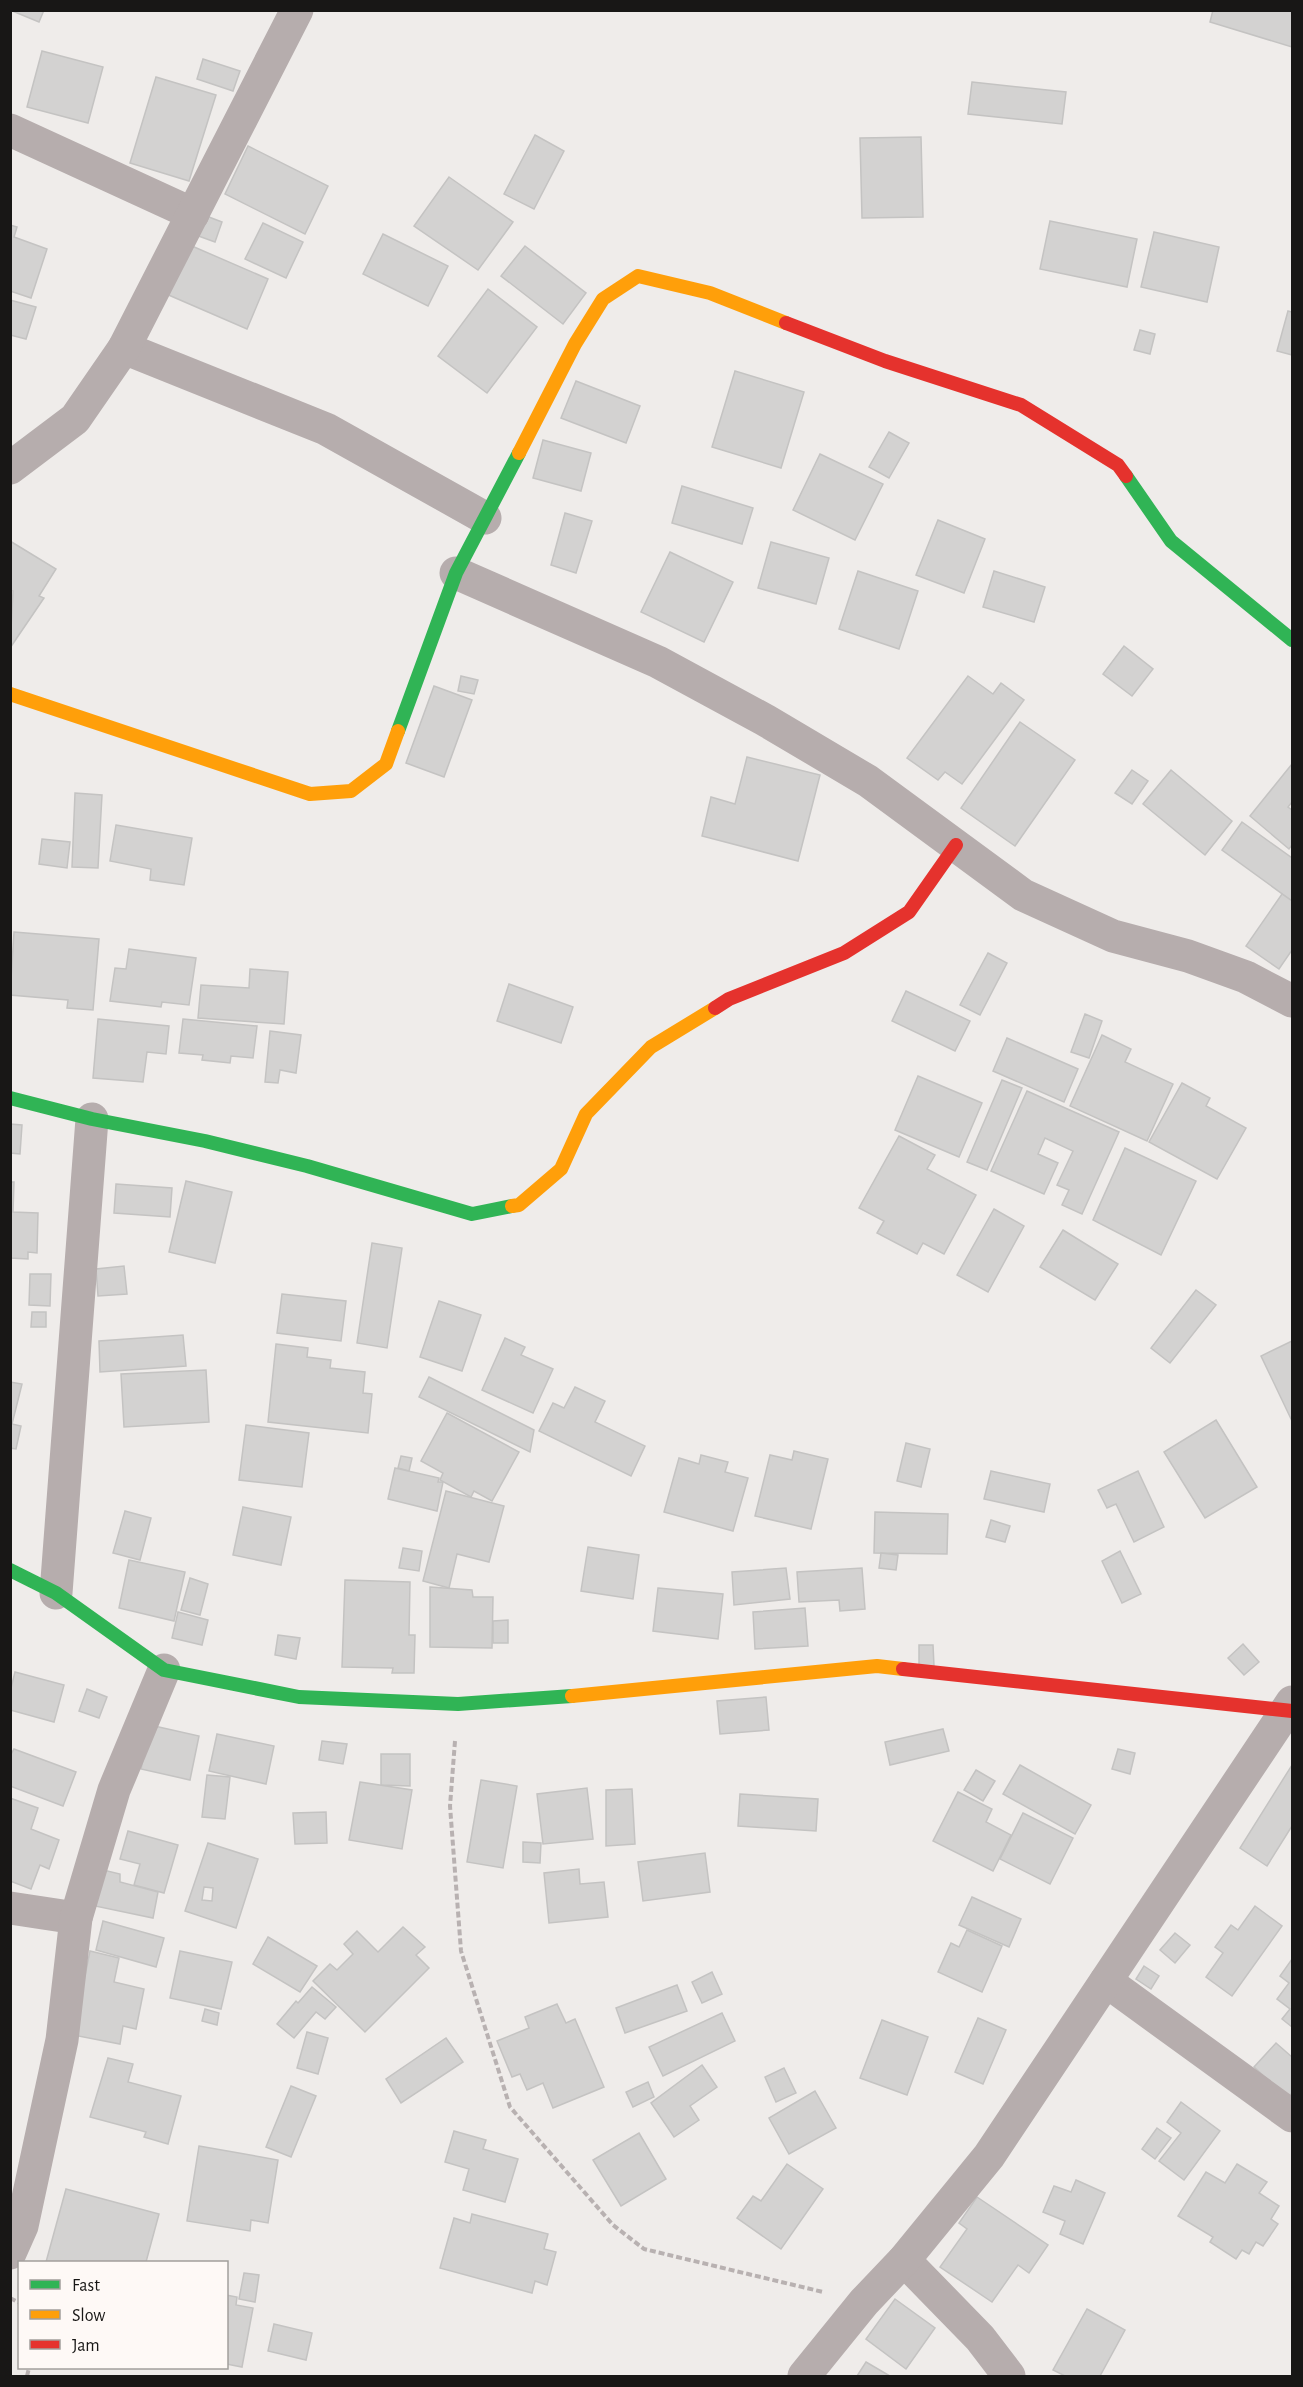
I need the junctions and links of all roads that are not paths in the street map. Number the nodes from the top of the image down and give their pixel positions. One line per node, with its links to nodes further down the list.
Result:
1 (297, 10): 3 (street)
2 (10, 130): 3 (street)
3 (193, 214): 4 (street)
4 (124, 348): 5 (street); 6 (street)
5 (10, 468)
6 (485, 518): 7 (street); 8 (street)
7 (456, 573): 9 (street); 10 (street)
8 (1293, 640)
9 (10, 694)
10 (957, 845): 11 (street); 13 (street)
11 (1293, 1001)
12 (10, 1098): 13 (street)
13 (92, 1119): 15 (street)
14 (10, 1569): 15 (street)
15 (56, 1593): 16 (street)
16 (164, 1670): 17 (street); 19 (street)
17 (1291, 1707): 20 (street)
18 (10, 1908): 19 (street)
19 (76, 1918): 22 (street)
20 (1107, 1981): 21 (street); 23 (street)
21 (1293, 2116)
22 (10, 2253)
23 (904, 2260): 24 (street); 25 (street)
24 (804, 2376)
25 (1009, 2376)

